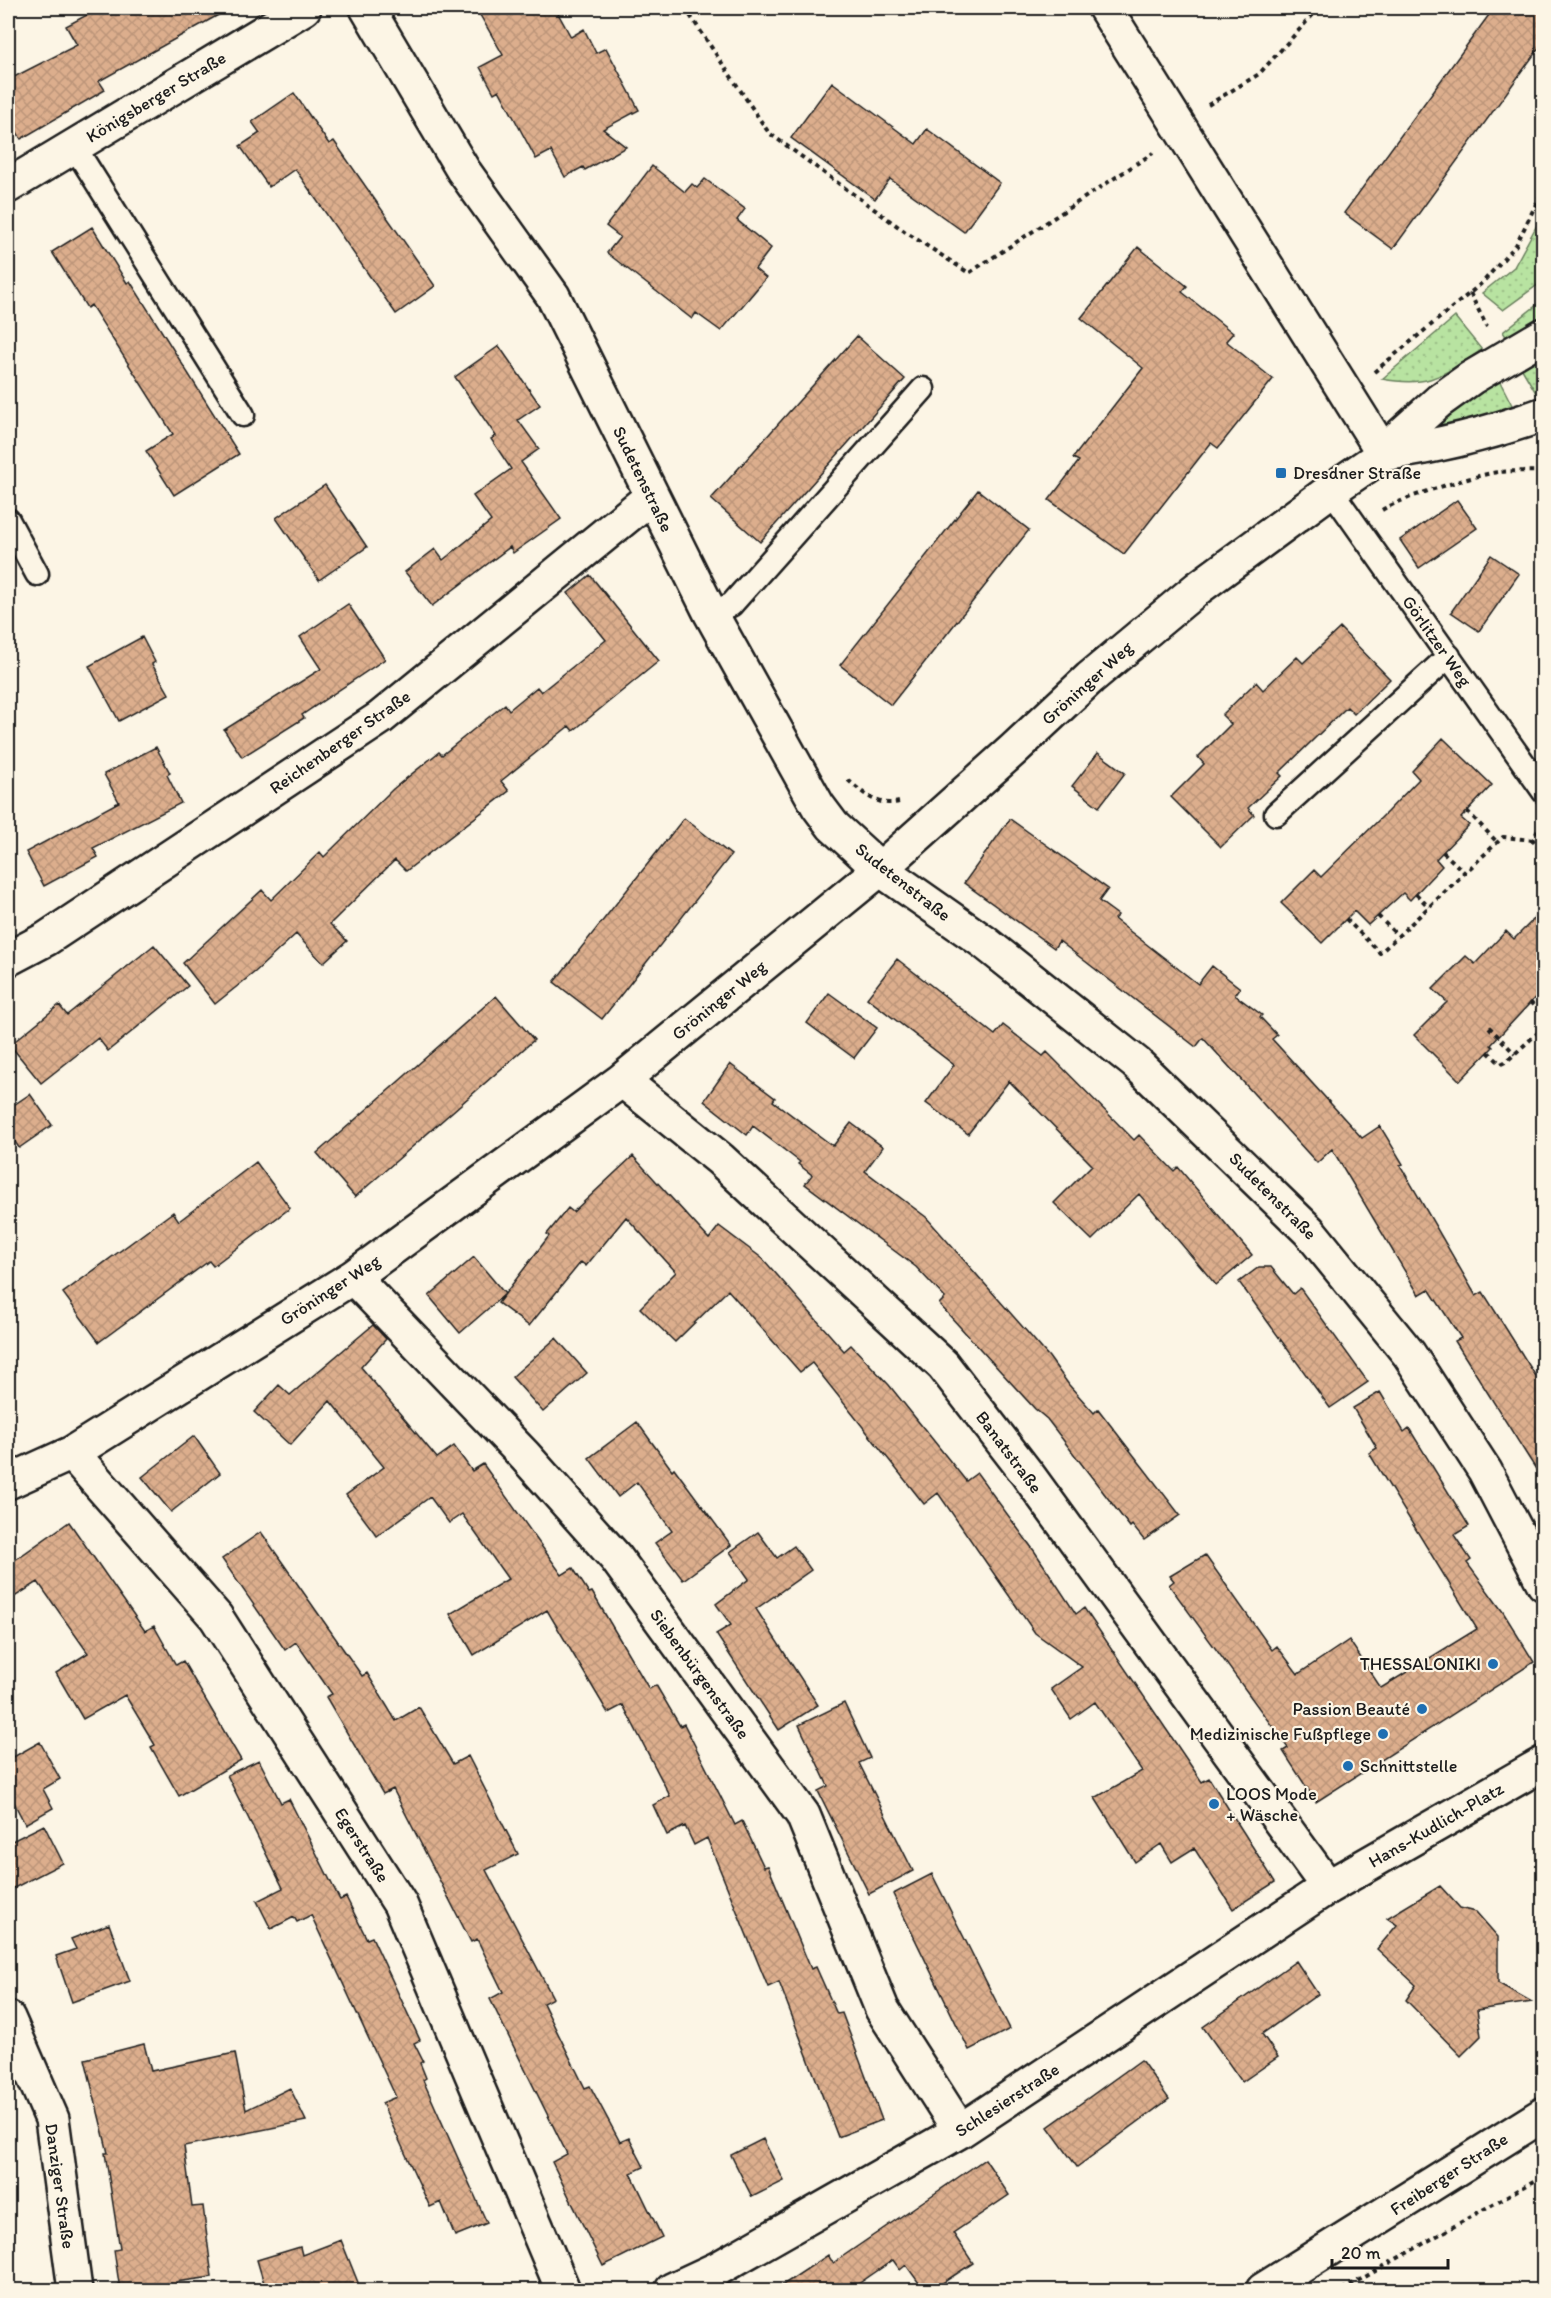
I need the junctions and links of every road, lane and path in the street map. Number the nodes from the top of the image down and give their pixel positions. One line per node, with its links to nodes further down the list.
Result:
1 (304, 8): 7 (street, Königsberger Straße)
2 (367, 8): 20 (street, Sudetenstraße)
3 (685, 8): 6 (path)
4 (1105, 8): 6 (street)
5 (1319, 8): 6 (path)
6 (1180, 129): 14 (street)
7 (74, 146): 8 (street, Königsberger Straße); 16 (lane)
8 (8, 186)
9 (1544, 188): 10 (path)
10 (1470, 293): 11 (path); 14 (path)
11 (1488, 330)
12 (1544, 335): 17 (street, Gröninger Weg)
13 (923, 389): 24 (lane)
14 (1347, 394): 17 (street)
15 (1544, 414): 17 (street, Gröninger Weg)
16 (243, 415)
17 (1384, 454): 19 (street, Gröninger Weg)
18 (1544, 471): 22 (path)
19 (1331, 490): 22 (lane, Görlitzer Weg); 36 (street, Gröninger Weg)
20 (652, 496): 24 (street, Sudetenstraße); 43 (street, Reichenberger Straße)
21 (8, 520): 23 (lane)
22 (1356, 527): 25 (lane, Görlitzer Weg)
23 (38, 574)
24 (710, 612): 36 (street, Sudetenstraße)
25 (1449, 656): 27 (lane, Görlitzer Weg); 30 (lane)
26 (846, 779): 28 (path)
27 (1544, 792)
28 (902, 801)
29 (1467, 811): 33 (path)
30 (1276, 814)
31 (1544, 820): 32 (path)
32 (1533, 840): 33 (path); 35 (path)
33 (1498, 843): 37 (path)
34 (1443, 852): 37 (path)
35 (1544, 855)
36 (880, 869): 50 (street, Gröninger Weg); 54 (street, Sudetenstraße)
37 (1465, 873): 39 (path)
38 (1416, 894): 39 (path)
39 (1429, 907): 42 (path)
40 (1378, 916): 42 (path)
41 (1346, 919): 42 (path)
42 (1397, 935)
43 (8, 959)
44 (1530, 1002): 45 (path)
45 (1544, 1016)
46 (1489, 1027): 49 (path)
47 (1544, 1028): 49 (path)
48 (1488, 1052): 49 (path)
49 (1515, 1054)
50 (622, 1080): 51 (street, Gröninger Weg); 56 (street, Banatstraße)
51 (353, 1277): 52 (street, Gröninger Weg); 59 (street, Siebenbürgenstraße)
52 (72, 1453): 53 (street, Gröninger Weg); 62 (street, Egerstraße)
53 (8, 1482)
54 (1544, 1584)
55 (1544, 1763): 56 (street, Hans-Kudlich-Platz)
56 (1328, 1887): 59 (street, Schlesierstraße)
57 (8, 2018): 61 (street, Danziger Straße)
58 (1544, 2114): 64 (street, Freiberger Straße)
59 (960, 2131): 63 (street, Schlesierstraße)
60 (1544, 2175): 65 (path)
61 (75, 2290)
62 (563, 2290)
63 (672, 2290)
64 (1263, 2290)
65 (1342, 2290)

